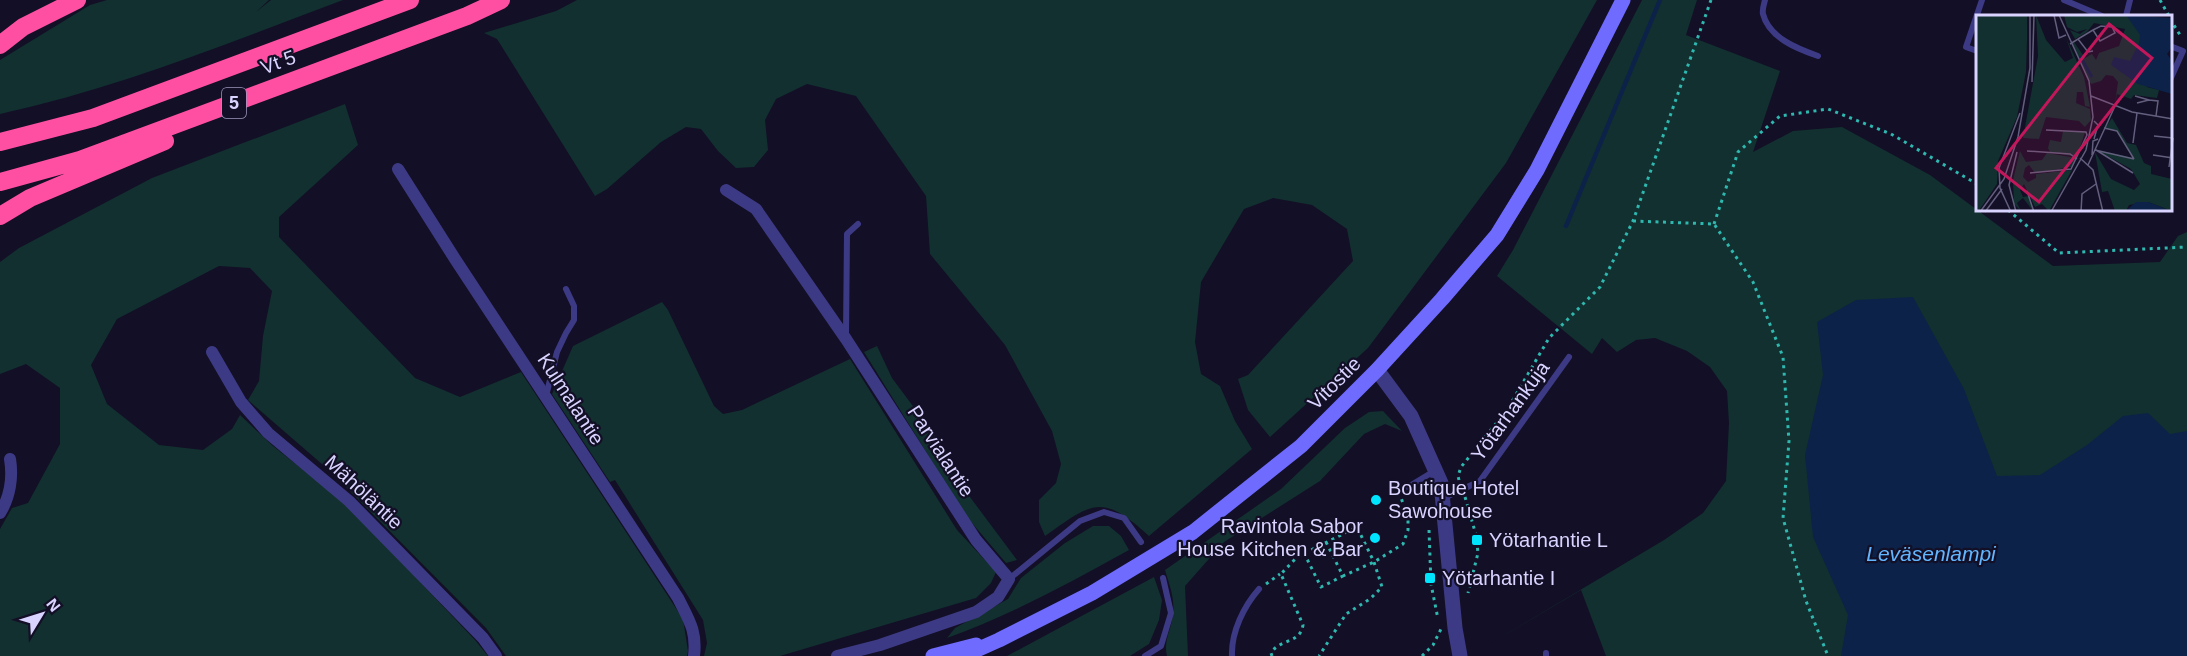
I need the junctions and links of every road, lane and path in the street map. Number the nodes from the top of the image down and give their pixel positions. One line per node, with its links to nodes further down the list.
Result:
1 (77, 0): 18 (highway)
2 (410, 0): 24 (highway, Vt 5 / 5)
3 (501, 0): 15 (highway, Vt 5 / 5)
4 (1623, 0): 39 (main road, Vitostie)
5 (1711, 0): 31 (path)
6 (1765, 0): 22 (lane)
7 (1982, 0): 11 (lane)
8 (2064, 0): 12 (lane)
9 (2130, 0): 13 (lane)
10 (2160, 0): 14 (path)
11 (1977, 15)
12 (2100, 15)
13 (2126, 15)
14 (2168, 15)
15 (466, 16): 26 (highway, Vt 5 / 5); 30 (highway)
16 (1976, 18): 21 (lane)
17 (2172, 22): 20 (path)
18 (0, 45)
19 (2172, 47): 23 (lane)
20 (2187, 48)
21 (1976, 51)
22 (1818, 56)
23 (2172, 76)
24 (0, 142)
25 (398, 169): 40 (street, Kulmalantie)
26 (0, 182)
27 (1976, 183): 33 (path)
28 (726, 190): 36 (street, Parvialantie)
29 (2010, 212): 34 (path)
30 (0, 216)
31 (1633, 221): 33 (path); 44 (path)
32 (858, 224): 36 (lane)
33 (1714, 224): 72 (path)
34 (2187, 247)
35 (566, 289): 40 (lane)
36 (846, 339): 54 (street, Parvialantie)
37 (212, 352): 60 (street, Mähöläntie)
38 (1569, 357): 44 (lane, Yötarhankuja)
39 (1377, 369): 42 (street); 58 (main road, Vitostie)
40 (546, 397): 61 (street, Kulmalantie)
41 (10, 459): 46 (street)
42 (1436, 470): 43 (lane); 45 (street)
43 (1408, 486): 50 (path)
44 (1463, 490): 45 (lane, Yötarhankuja); 56 (path)
45 (1443, 498): 57 (street)
46 (0, 513)
47 (1141, 542): 54 (lane)
48 (1326, 542): 49 (path); 50 (path); 52 (path)
49 (1304, 553): 51 (path); 52 (path)
50 (1374, 562): 52 (path); 69 (path)
51 (1281, 574): 55 (path); 68 (path)
52 (1343, 576)
53 (1163, 578): 59 (lane)
54 (1009, 579): 62 (street)
55 (1259, 589): 67 (lane)
56 (1468, 603)
57 (1455, 628): 70 (path); 71 (street)
58 (999, 640): 63 (main road, Vitostie); 64 (main road, Vitostie)
59 (1161, 646): 65 (lane); 66 (lane)
60 (496, 656)
61 (694, 656)
62 (837, 656)
63 (933, 656)
64 (963, 656)
65 (1145, 656)
66 (1164, 656)
67 (1232, 656)
68 (1272, 656)
69 (1319, 656)
70 (1424, 656)
71 (1460, 656)
72 (1828, 656)

